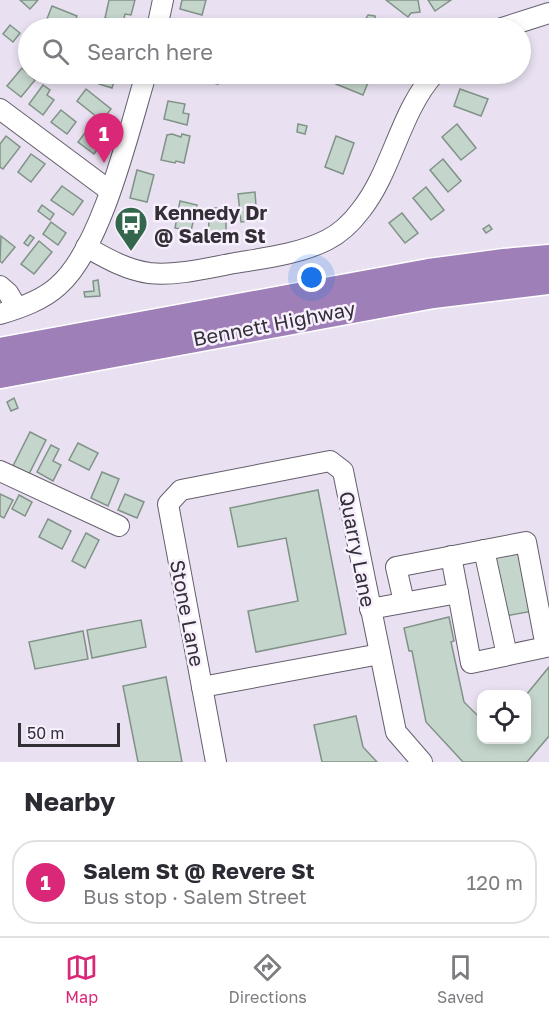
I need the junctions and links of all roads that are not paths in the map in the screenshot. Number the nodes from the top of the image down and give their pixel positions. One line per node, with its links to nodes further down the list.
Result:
1 (163, 0): 3 (street)
2 (549, 13): 4 (street)
3 (159, 18)
4 (531, 19)
5 (143, 84): 8 (street)
6 (427, 84): 9 (street)
7 (0, 109): 8 (street)
8 (110, 191): 9 (street)
9 (86, 247): 13 (street)
10 (549, 259): 14 (highway, Bennett Highway)
11 (549, 280): 15 (highway, Bennett Highway)
12 (0, 286): 13 (street)
13 (9, 311)
14 (0, 352)
15 (0, 374)
16 (0, 471): 18 (street)
17 (202, 486): 23 (street, Quarry Lane); 26 (street, Stone Lane)
18 (119, 526)
19 (484, 550): 20 (street); 25 (street); 25 (street)
20 (451, 556): 21 (street); 22 (street)
21 (458, 593): 22 (street); 25 (street)
22 (404, 602): 23 (street)
23 (370, 609): 24 (street, Quarry Lane)
24 (380, 654): 26 (street); 28 (street, Quarry Lane)
25 (507, 656)
26 (202, 687): 27 (street, Stone Lane)
27 (216, 762)
28 (422, 762)

